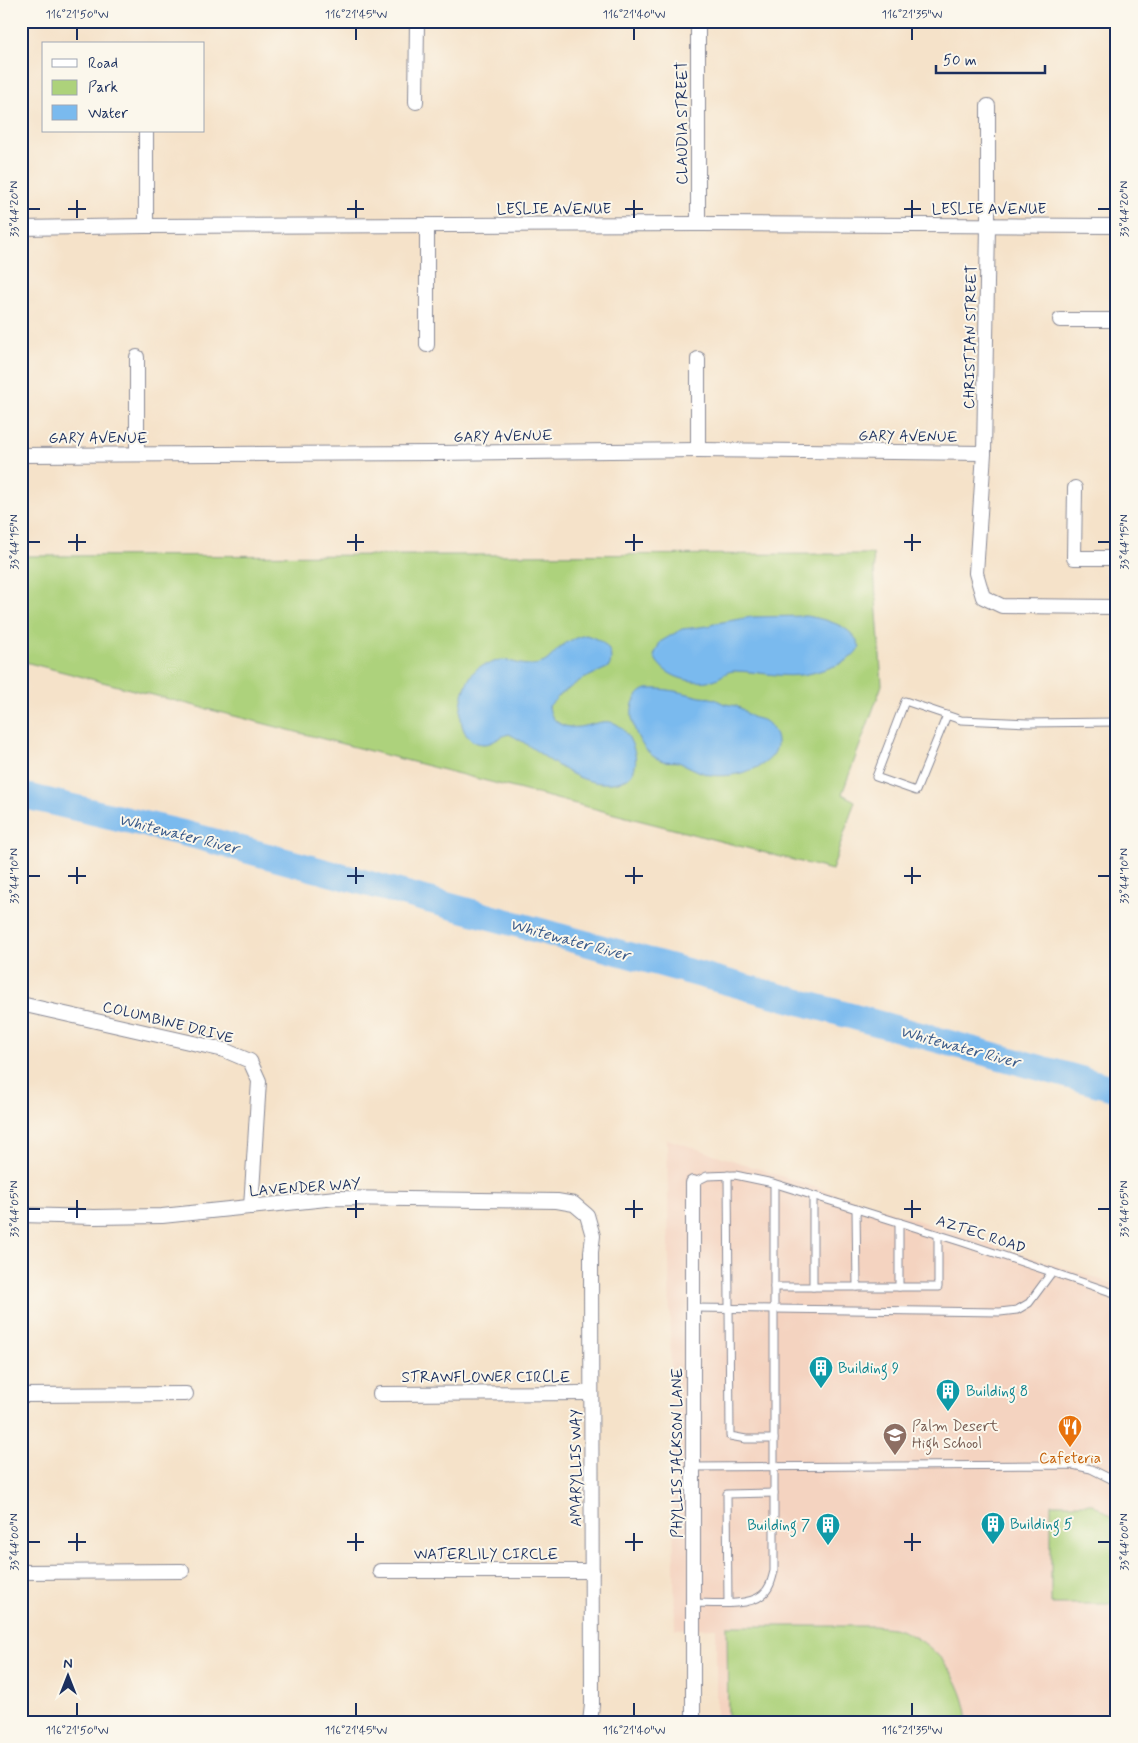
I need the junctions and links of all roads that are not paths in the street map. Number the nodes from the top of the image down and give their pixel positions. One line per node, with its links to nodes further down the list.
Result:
1 (417, 21): 3 (street)
2 (698, 21): 6 (street, CLAUDIA STREET)
3 (416, 102)
4 (988, 106): 9 (street, CHRISTIAN STREET)
5 (146, 132): 7 (street)
6 (698, 224): 8 (street, LESLIE AVENUE); 9 (street, LESLIE AVENUE)
7 (146, 226): 8 (street, LESLIE AVENUE); 11 (street, LESLIE AVENUE)
8 (427, 226): 14 (street)
9 (988, 226): 10 (street, LESLIE AVENUE); 18 (street, CHRISTIAN STREET)
10 (1117, 226)
11 (21, 228)
12 (1060, 320): 13 (street)
13 (1117, 320)
14 (427, 346)
15 (137, 357): 19 (street)
16 (698, 359): 17 (street)
17 (698, 450): 18 (street, GARY AVENUE); 19 (street, GARY AVENUE)
18 (984, 453): 23 (street, CHRISTIAN STREET)
19 (137, 454): 20 (street, GARY AVENUE)
20 (21, 455)
21 (1075, 488): 22 (street)
22 (1117, 558)
23 (1117, 607)
24 (947, 715): 24 (lane); 25 (lane)
25 (1117, 722)
26 (21, 1004): 31 (street, COLUMBINE DRIVE)
27 (728, 1175): 28 (lane, AZTEC ROAD); 29 (lane, AZTEC ROAD); 44 (lane)
28 (693, 1183): 43 (street, PHYLLIS JACKSON LANE)
29 (774, 1184): 30 (lane, AZTEC ROAD); 38 (lane)
30 (813, 1196): 32 (lane, AZTEC ROAD); 39 (lane)
31 (251, 1207): 33 (street, LAVENDER WAY); 34 (street, LAVENDER WAY)
32 (856, 1209): 35 (lane, AZTEC ROAD); 40 (lane)
33 (21, 1215)
34 (587, 1215): 46 (street, AMARYLLIS WAY)
35 (899, 1222): 36 (lane, AZTEC ROAD); 41 (lane)
36 (938, 1235): 37 (lane, AZTEC ROAD); 41 (lane)
37 (1052, 1272): 42 (lane, AZTEC ROAD); 45 (lane)
38 (774, 1286): 39 (lane); 45 (lane)
39 (813, 1286): 40 (lane)
40 (857, 1286): 41 (lane)
41 (899, 1286)
42 (1117, 1294)
43 (693, 1308): 44 (lane); 51 (street, PHYLLIS JACKSON LANE)
44 (730, 1309): 45 (lane); 50 (lane)
45 (774, 1309): 50 (lane)
46 (592, 1393): 48 (street, STRAWFLOWER CIRCLE); 57 (street, AMARYLLIS WAY)
47 (186, 1394): 49 (street)
48 (380, 1394)
49 (21, 1395)
50 (774, 1439): 52 (lane)
51 (693, 1467): 52 (lane); 59 (street, PHYLLIS JACKSON LANE)
52 (774, 1467): 53 (lane); 54 (lane)
53 (1117, 1482)
54 (774, 1493): 60 (lane); 60 (lane)
55 (182, 1571): 58 (street)
56 (380, 1571): 57 (street, WATERLILY CIRCLE)
57 (592, 1571): 61 (street, AMARYLLIS WAY)
58 (21, 1572)
59 (693, 1603): 60 (lane); 62 (street, PHYLLIS JACKSON LANE)
60 (728, 1603)
61 (590, 1722)
62 (693, 1722)

